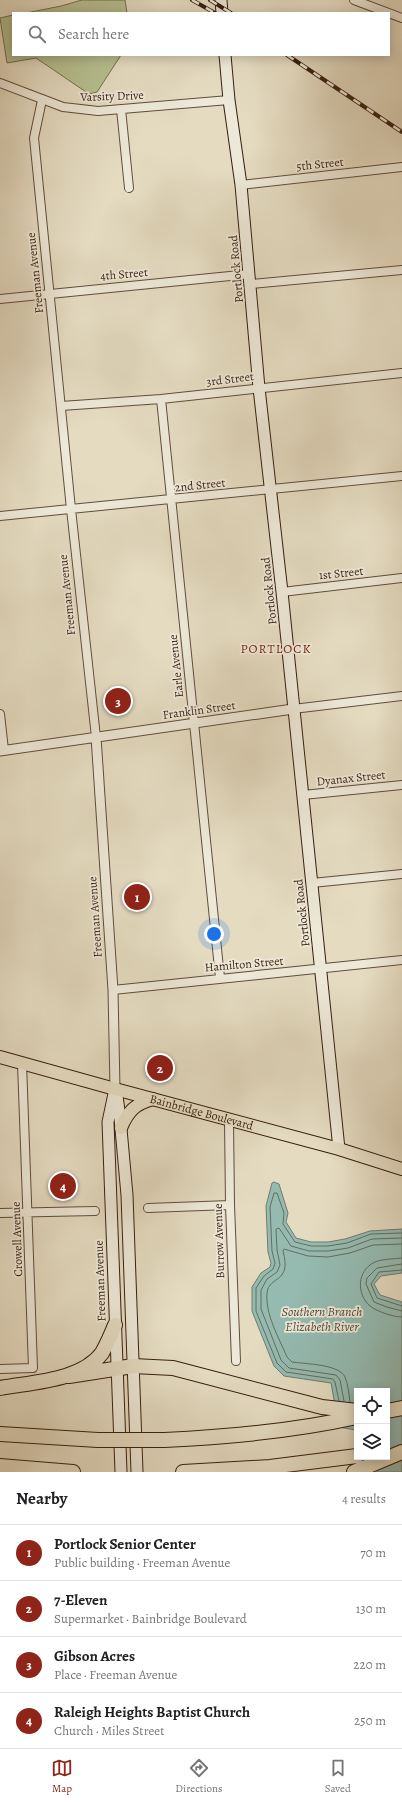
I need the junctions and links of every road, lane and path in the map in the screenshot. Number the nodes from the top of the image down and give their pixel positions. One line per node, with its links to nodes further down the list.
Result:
1 (221, 0): 3 (main road)
2 (354, 0): 4 (street)
3 (222, 12)
4 (386, 12)
5 (390, 14): 6 (street)
6 (402, 18)
7 (226, 56): 10 (main road, Portlock Road)
8 (0, 83): 9 (street, Varsity Drive)
9 (42, 100): 11 (street, Varsity Drive); 17 (street, Freeman Avenue)
10 (229, 100): 11 (street, Varsity Drive); 13 (main road, Portlock Road)
11 (121, 109): 14 (street)
12 (402, 167): 13 (street, 5th Street)
13 (241, 185): 16 (main road, Portlock Road)
14 (129, 188)
15 (402, 270): 16 (street, 4th Street)
16 (250, 279): 17 (street, 4th Street); 20 (main road, Portlock Road)
17 (50, 293): 18 (street, 4th Street); 22 (street, Freeman Avenue)
18 (0, 298)
19 (402, 374): 20 (street, 3rd Street)
20 (259, 388): 21 (street, 3rd Street); 24 (main road, Portlock Road)
21 (160, 399): 22 (street, 3rd Street); 25 (street, Earle Avenue)
22 (61, 406): 26 (street, Freeman Avenue)
23 (402, 476): 24 (street, 2nd Street)
24 (270, 490): 25 (street, 2nd Street); 29 (main road, Portlock Road)
25 (171, 500): 26 (street, 2nd Street); 33 (street, Earle Avenue)
26 (71, 509): 27 (street, 2nd Street); 34 (street, Freeman Avenue)
27 (0, 516)
28 (402, 578): 29 (street, 1st Street)
29 (282, 592): 31 (main road, Portlock Road)
30 (402, 696): 31 (street, Franklin Street)
31 (293, 709): 33 (street, Franklin Street); 37 (main road, Portlock Road)
32 (0, 714): 35 (street)
33 (194, 722): 34 (street, Franklin Street); 42 (street, Earle Avenue)
34 (96, 737): 35 (street, Franklin Street); 43 (street, Freeman Avenue)
35 (2, 751)
36 (402, 785): 37 (street, Dyanax Street)
37 (303, 795): 39 (main road, Portlock Road)
38 (402, 874): 39 (street)
39 (312, 883): 41 (main road, Portlock Road)
40 (402, 960): 41 (street, Hamilton Street)
41 (321, 970): 42 (street, Hamilton Street); 50 (main road, Portlock Road)
42 (220, 978): 43 (street, Hamilton Street)
43 (113, 990): 46 (street, Freeman Avenue)
44 (0, 1057): 45 (main road, Bainbridge Boulevard)
45 (22, 1063): 46 (main road, Bainbridge Boulevard); 55 (street, Crowell Avenue)
46 (116, 1089): 47 (main road, Bainbridge Boulevard); 49 (main road, Freeman Avenue); 57 (main road, Freeman Avenue)
47 (153, 1100): 48 (main road, Bainbridge Boulevard); 49 (main road)
48 (229, 1120): 50 (main road, Bainbridge Boulevard); 52 (street, Burrow Avenue)
49 (121, 1128): 59 (main road, Freeman Avenue)
50 (339, 1149): 51 (main road, Bainbridge Boulevard)
51 (402, 1169)
52 (230, 1205): 53 (street); 58 (street, Burrow Avenue)
53 (148, 1208)
54 (95, 1211): 55 (street)
55 (28, 1212): 56 (street); 60 (street, Crowell Avenue)
56 (0, 1213)
57 (115, 1325): 61 (main road, Freeman Avenue); 62 (highway)
58 (236, 1361)
59 (133, 1366): 61 (highway); 66 (highway); 76 (main road, Freeman Avenue)
60 (0, 1369)
61 (117, 1369): 62 (highway); 75 (main road, Freeman Avenue)
62 (69, 1376): 63 (highway)
63 (0, 1388)
64 (402, 1408): 65 (highway)
65 (390, 1410)
66 (354, 1412)
67 (354, 1418): 68 (highway, bridge)
68 (0, 1434)
69 (402, 1448): 70 (highway)
70 (390, 1450)
71 (402, 1452): 72 (highway)
72 (359, 1465): 77 (highway)
73 (0, 1466): 74 (highway)
74 (73, 1472)
75 (121, 1472)
76 (137, 1472)
77 (183, 1472)

